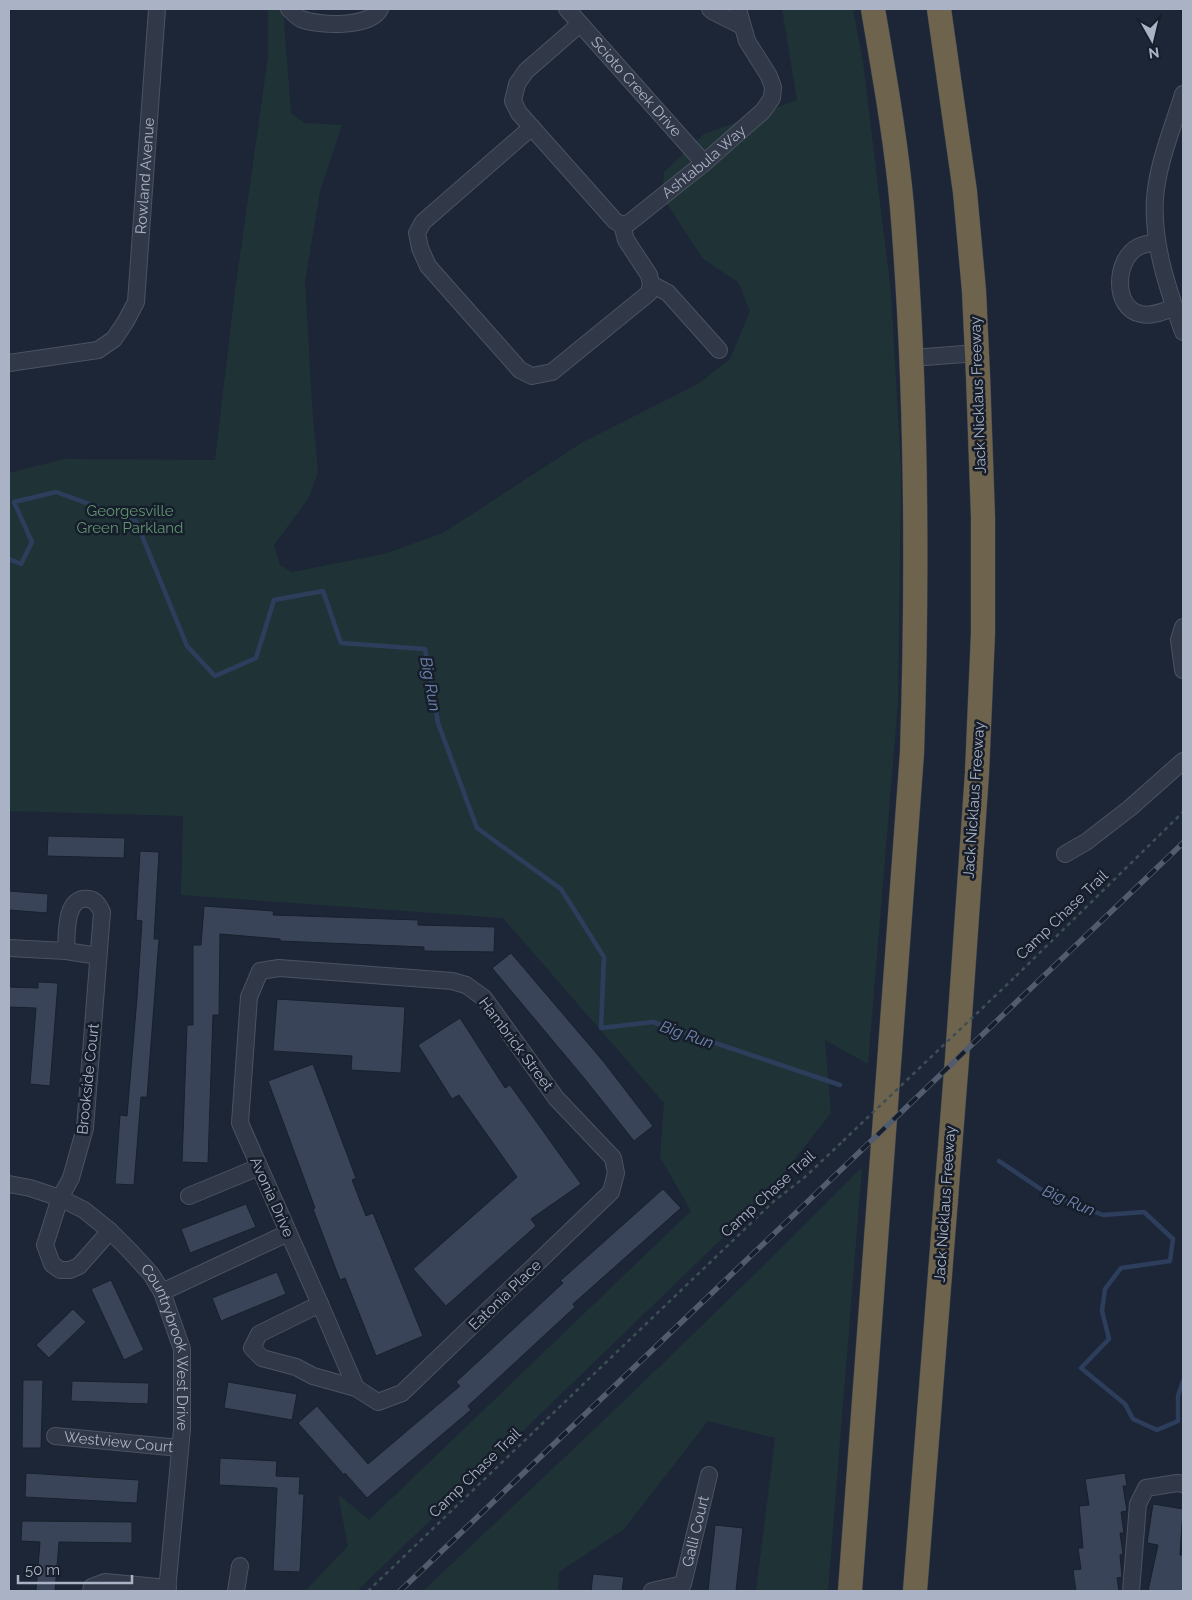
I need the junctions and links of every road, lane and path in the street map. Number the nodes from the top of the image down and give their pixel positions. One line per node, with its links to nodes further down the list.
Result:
1 (157, 9): 22 (street, Rowland Avenue)
2 (289, 9): 3 (street)
3 (380, 9)
4 (568, 9): 9 (street, Scioto Creek Drive)
5 (710, 9): 10 (street)
6 (738, 9): 10 (street)
7 (874, 9): 21 (highway)
8 (939, 9): 20 (highway, Jack Nicklaus Freeway)
9 (580, 24): 12 (street); 13 (street, Scioto Creek Drive)
10 (742, 26): 13 (street, Ashtabula Way)
11 (1183, 94): 15 (street)
12 (532, 127): 14 (street); 16 (street)
13 (704, 163): 14 (street, Ashtabula Way)
14 (622, 225): 16 (street)
15 (1157, 242): 17 (street); 17 (street)
16 (651, 284): 19 (street)
17 (1177, 302): 18 (street)
18 (1183, 332)
19 (719, 350)
20 (977, 354): 21 (street); 53 (highway, Jack Nicklaus Freeway)
21 (912, 358): 52 (highway)
22 (9, 362)
23 (1183, 627): 24 (street)
24 (1183, 670)
25 (1183, 761): 27 (street)
26 (1183, 812): 50 (path, Camp Chase Trail, bridge)
27 (1065, 854)
28 (9, 948): 29 (street)
29 (66, 952): 30 (street); 30 (street, Brookside Court)
30 (98, 956): 36 (street, Brookside Court)
31 (260, 971): 32 (street, Avonia Drive); 33 (street, Hambrick Street)
32 (259, 1167): 35 (street); 38 (street, Avonia Drive)
33 (616, 1173): 41 (street, Eatonia Place)
34 (9, 1184): 36 (street, Countrybrook West Drive)
35 (189, 1196)
36 (60, 1198): 37 (street, Countrybrook West Drive); 37 (street, Brookside Court)
37 (110, 1231): 39 (street, Countrybrook West Drive)
38 (288, 1234): 39 (street); 40 (street, Avonia Drive)
39 (162, 1292): 43 (street, Countrybrook West Drive)
40 (320, 1304): 41 (street, Avonia Drive); 41 (street)
41 (356, 1388)
42 (55, 1436): 43 (street, Westview Court)
43 (180, 1448): 47 (street, Countrybrook West Drive)
44 (709, 1475): 51 (street, Galli Court)
45 (1183, 1484): 54 (street)
46 (240, 1566): 49 (street)
47 (168, 1590): 48 (street)
48 (91, 1591)
49 (236, 1591)
50 (368, 1591)
51 (652, 1591)
52 (850, 1591)
53 (915, 1591)
54 (1131, 1591)

